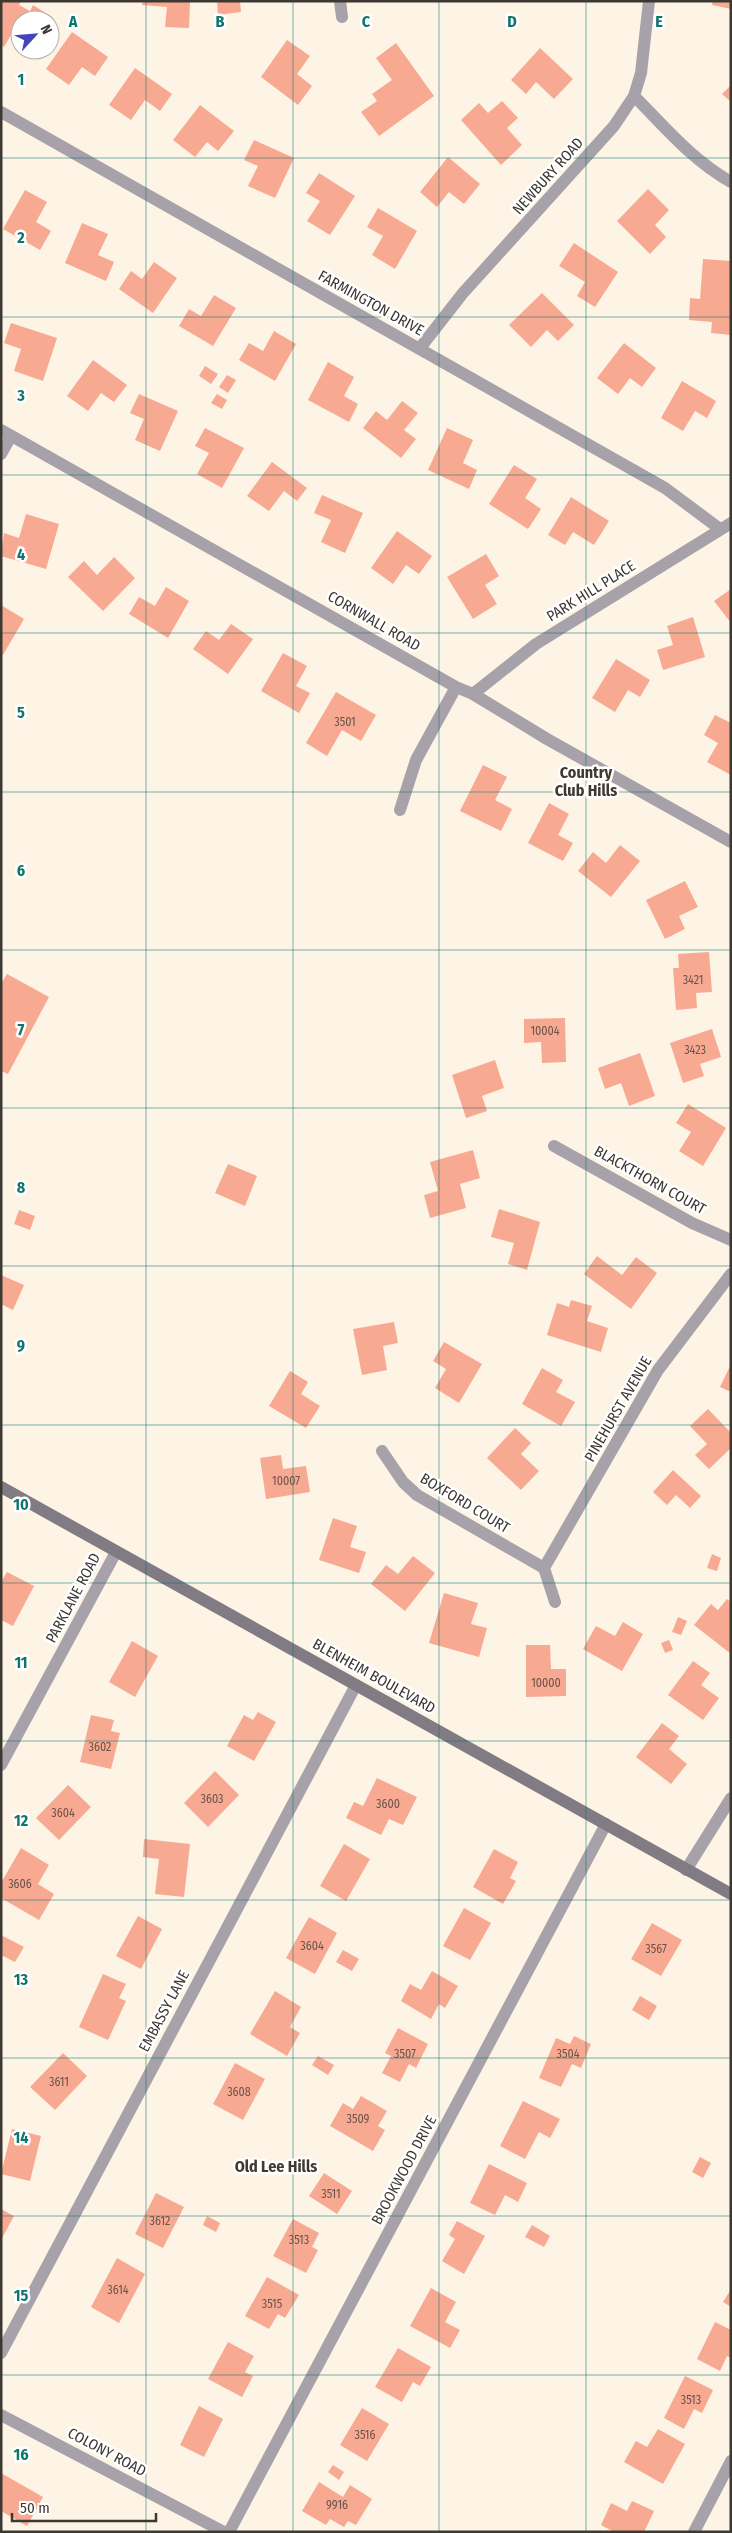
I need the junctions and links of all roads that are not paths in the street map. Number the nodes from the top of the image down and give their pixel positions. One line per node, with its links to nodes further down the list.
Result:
1 (340, 1): 3 (street)
2 (649, 1): 4 (street, NEWBURY ROAD)
3 (342, 17)
4 (634, 96): 6 (street); 7 (street, NEWBURY ROAD)
5 (1, 112): 7 (street, FARMINGTON DRIVE)
6 (731, 182)
7 (420, 348): 10 (street, FARMINGTON DRIVE)
8 (6, 433): 9 (street); 11 (street, CORNWALL ROAD)
9 (1, 454)
10 (726, 526): 12 (street, PARK HILL PLACE)
11 (456, 687): 12 (street, CORNWALL ROAD); 13 (street)
12 (473, 694): 14 (street, CORNWALL ROAD)
13 (400, 810)
14 (731, 842)
15 (554, 1146): 16 (street, BLACKTHORN COURT)
16 (731, 1240)
17 (731, 1274): 21 (street, PINEHURST AVENUE)
18 (382, 1451): 21 (street, BOXFORD COURT)
19 (1, 1487): 20 (main road, BLENHEIM BOULEVARD)
20 (116, 1552): 23 (main road, BLENHEIM BOULEVARD); 24 (street, PARKLANE ROAD)
21 (544, 1568): 22 (street)
22 (556, 1602)
23 (356, 1685): 26 (main road, BLENHEIM BOULEVARD); 29 (street, EMBASSY LANE)
24 (1, 1765)
25 (731, 1798): 27 (street)
26 (606, 1824): 27 (main road, BLENHEIM BOULEVARD); 33 (street, BROOKWOOD DRIVE)
27 (686, 1870): 28 (main road, BLENHEIM BOULEVARD)
28 (731, 1894)
29 (1, 2353)
30 (1, 2415): 32 (street, COLONY ROAD)
31 (731, 2462): 34 (street)
32 (224, 2532)
33 (229, 2532)
34 (694, 2532)

